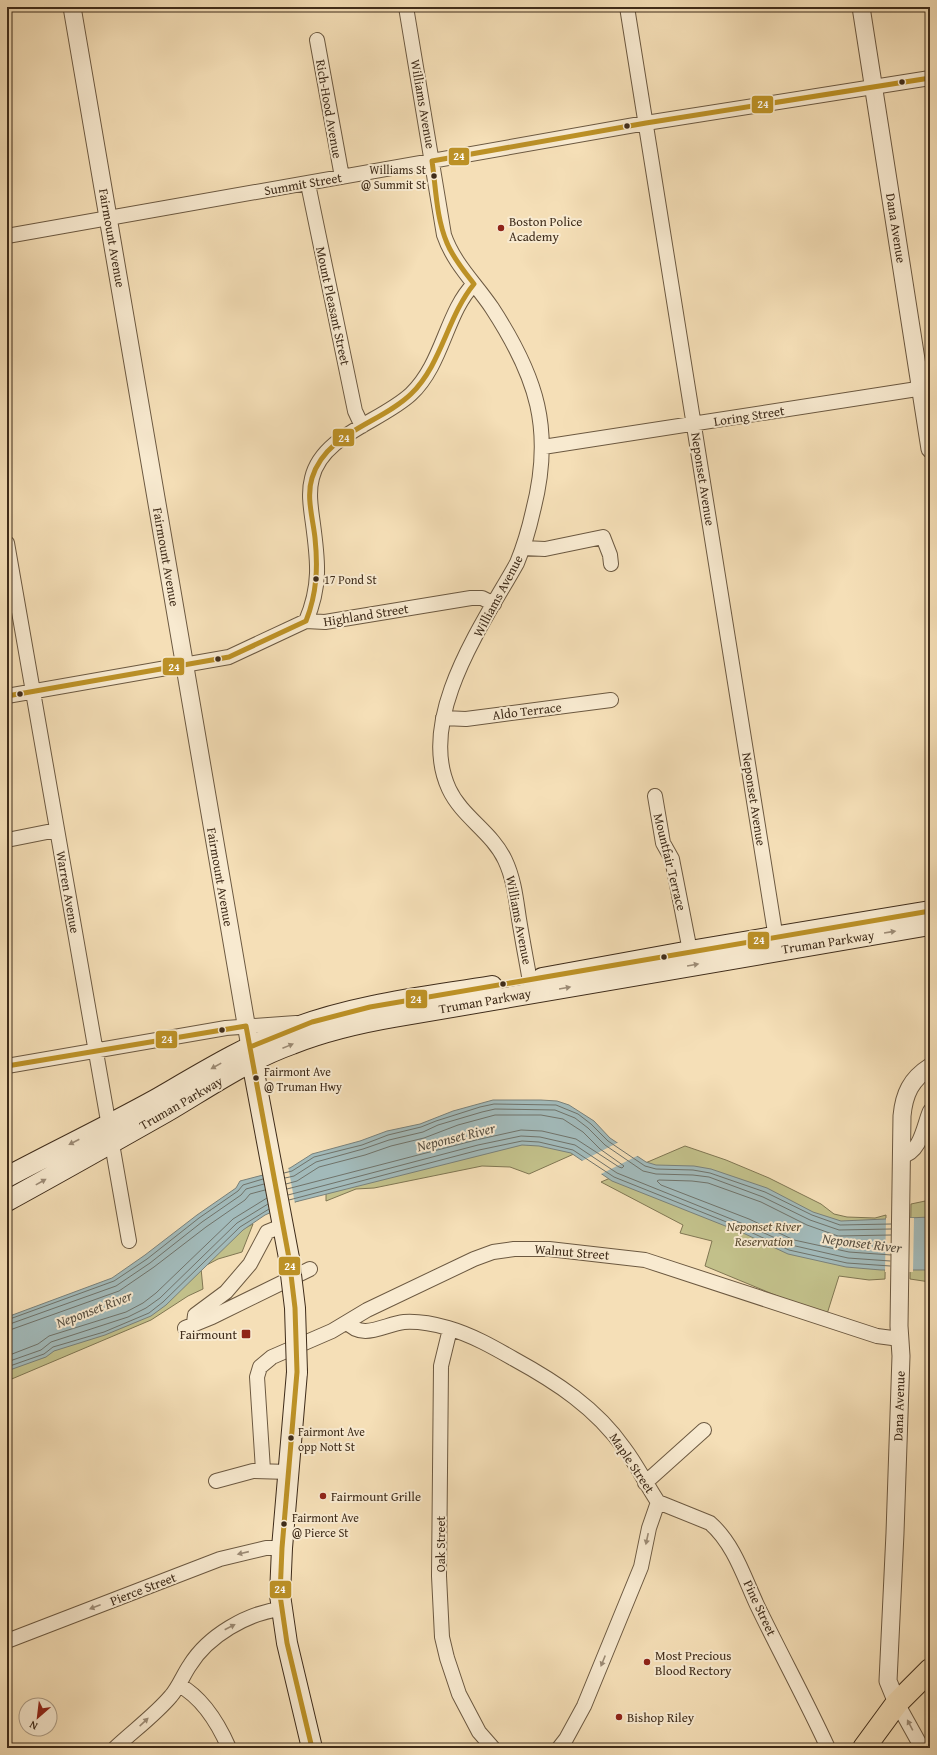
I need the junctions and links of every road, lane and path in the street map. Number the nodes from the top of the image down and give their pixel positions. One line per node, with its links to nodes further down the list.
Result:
1 (72, 7): 12 (street, Fairmount Avenue)
2 (406, 7): 9 (street, Williams Avenue)
3 (627, 7): 8 (street, Neponset Avenue)
4 (860, 7): 7 (street, Dana Avenue)
5 (317, 40): 10 (street, Rich-Hood Avenue)
6 (930, 78): 7 (street, Summit Street)
7 (874, 87): 8 (street, Summit Street); 15 (street, Dana Avenue)
8 (646, 123): 9 (street, Summit Street); 16 (street, Neponset Avenue)
9 (432, 161): 10 (street, Summit Street); 14 (street, Williams Avenue)
10 (342, 178): 11 (street, Summit Street)
11 (308, 184): 12 (street, Summit Street); 17 (street, Mount Pleasant Street)
12 (108, 219): 13 (street, Summit Street); 25 (street, Fairmount Avenue)
13 (7, 236)
14 (474, 284): 17 (street); 18 (street, Williams Avenue)
15 (925, 388): 16 (street, Loring Street); 19 (street, Dana Avenue)
16 (694, 425): 18 (street, Loring Street); 35 (street, Neponset Avenue)
17 (362, 426): 24 (street)
18 (543, 447): 21 (street, Williams Avenue)
19 (930, 449)
20 (7, 543): 26 (street, Warren Avenue)
21 (523, 548): 22 (street); 23 (street, Williams Avenue)
22 (611, 564)
23 (494, 604): 24 (street, Highland Street); 29 (street, Williams Avenue)
24 (306, 621): 25 (street, Highland Street)
25 (185, 665): 26 (street, Highland Street); 39 (street, Fairmount Avenue)
26 (33, 691): 27 (street, Highland Street); 31 (street, Warren Avenue)
27 (7, 696)
28 (612, 700): 29 (street, Aldo Terrace)
29 (443, 718): 37 (street, Williams Avenue)
30 (655, 796): 36 (street, Mountfair Terrace)
31 (57, 830): 32 (street); 40 (street, Warren Avenue)
32 (7, 840)
33 (930, 911): 35 (main road, Truman Parkway)
34 (930, 925): 35 (main road, Truman Parkway, one-way to 34)
35 (777, 943): 36 (main road, Truman Parkway); 37 (main road, Truman Parkway, one-way to 35)
36 (690, 950): 37 (main road, Truman Parkway)
37 (531, 987): 38 (main road, Truman Parkway); 41 (main road, Truman Parkway, one-way to 37)
38 (312, 1022): 39 (street); 41 (main road, Truman Parkway)
39 (246, 1026): 40 (street); 41 (street, Fairmount Avenue)
40 (96, 1051): 42 (street); 45 (street, Warren Avenue)
41 (251, 1055): 45 (main road, Truman Parkway); 49 (main road, Fairmount Avenue)
42 (7, 1066)
43 (930, 1067): 46 (street, Dana Avenue)
44 (930, 1110): 46 (street)
45 (110, 1134): 47 (main road, Truman Parkway, one-way to 47); 48 (main road, Truman Parkway, one-way to 45); 50 (street, Warren Avenue)
46 (902, 1156): 54 (street, Dana Avenue)
47 (7, 1177)
48 (7, 1201)
49 (282, 1221): 51 (street); 57 (main road, Fairmount Avenue, bridge)
50 (129, 1241)
51 (310, 1269)
52 (347, 1322): 53 (street, Maple Street); 54 (street, Walnut Street); 56 (street, Walnut Street)
53 (450, 1329): 59 (street, Maple Street); 70 (street, Oak Street)
54 (900, 1339): 66 (street, Dana Avenue)
55 (704, 1430): 59 (street)
56 (263, 1470): 57 (street); 58 (street)
57 (289, 1472): 61 (main road, Fairmount Avenue)
58 (216, 1481)
59 (645, 1483): 60 (street, Maple Street)
60 (658, 1502): 71 (street, Maple Street, one-way to 71); 72 (street, Pine Street)
61 (282, 1548): 62 (main road, Fairmount Avenue); 63 (street, Pierce Street, one-way to 63)
62 (281, 1609): 65 (street, one-way to 62); 69 (main road, Fairmount Avenue)
63 (7, 1641)
64 (930, 1670): 66 (main road)
65 (179, 1685): 67 (street, one-way to 65); 68 (street)
66 (897, 1703): 73 (main road); 74 (street, Dana Avenue, one-way to 66)
67 (115, 1748)
68 (229, 1748)
69 (312, 1748)
70 (493, 1748)
71 (559, 1748)
72 (828, 1748)
73 (864, 1748)
74 (922, 1748)

